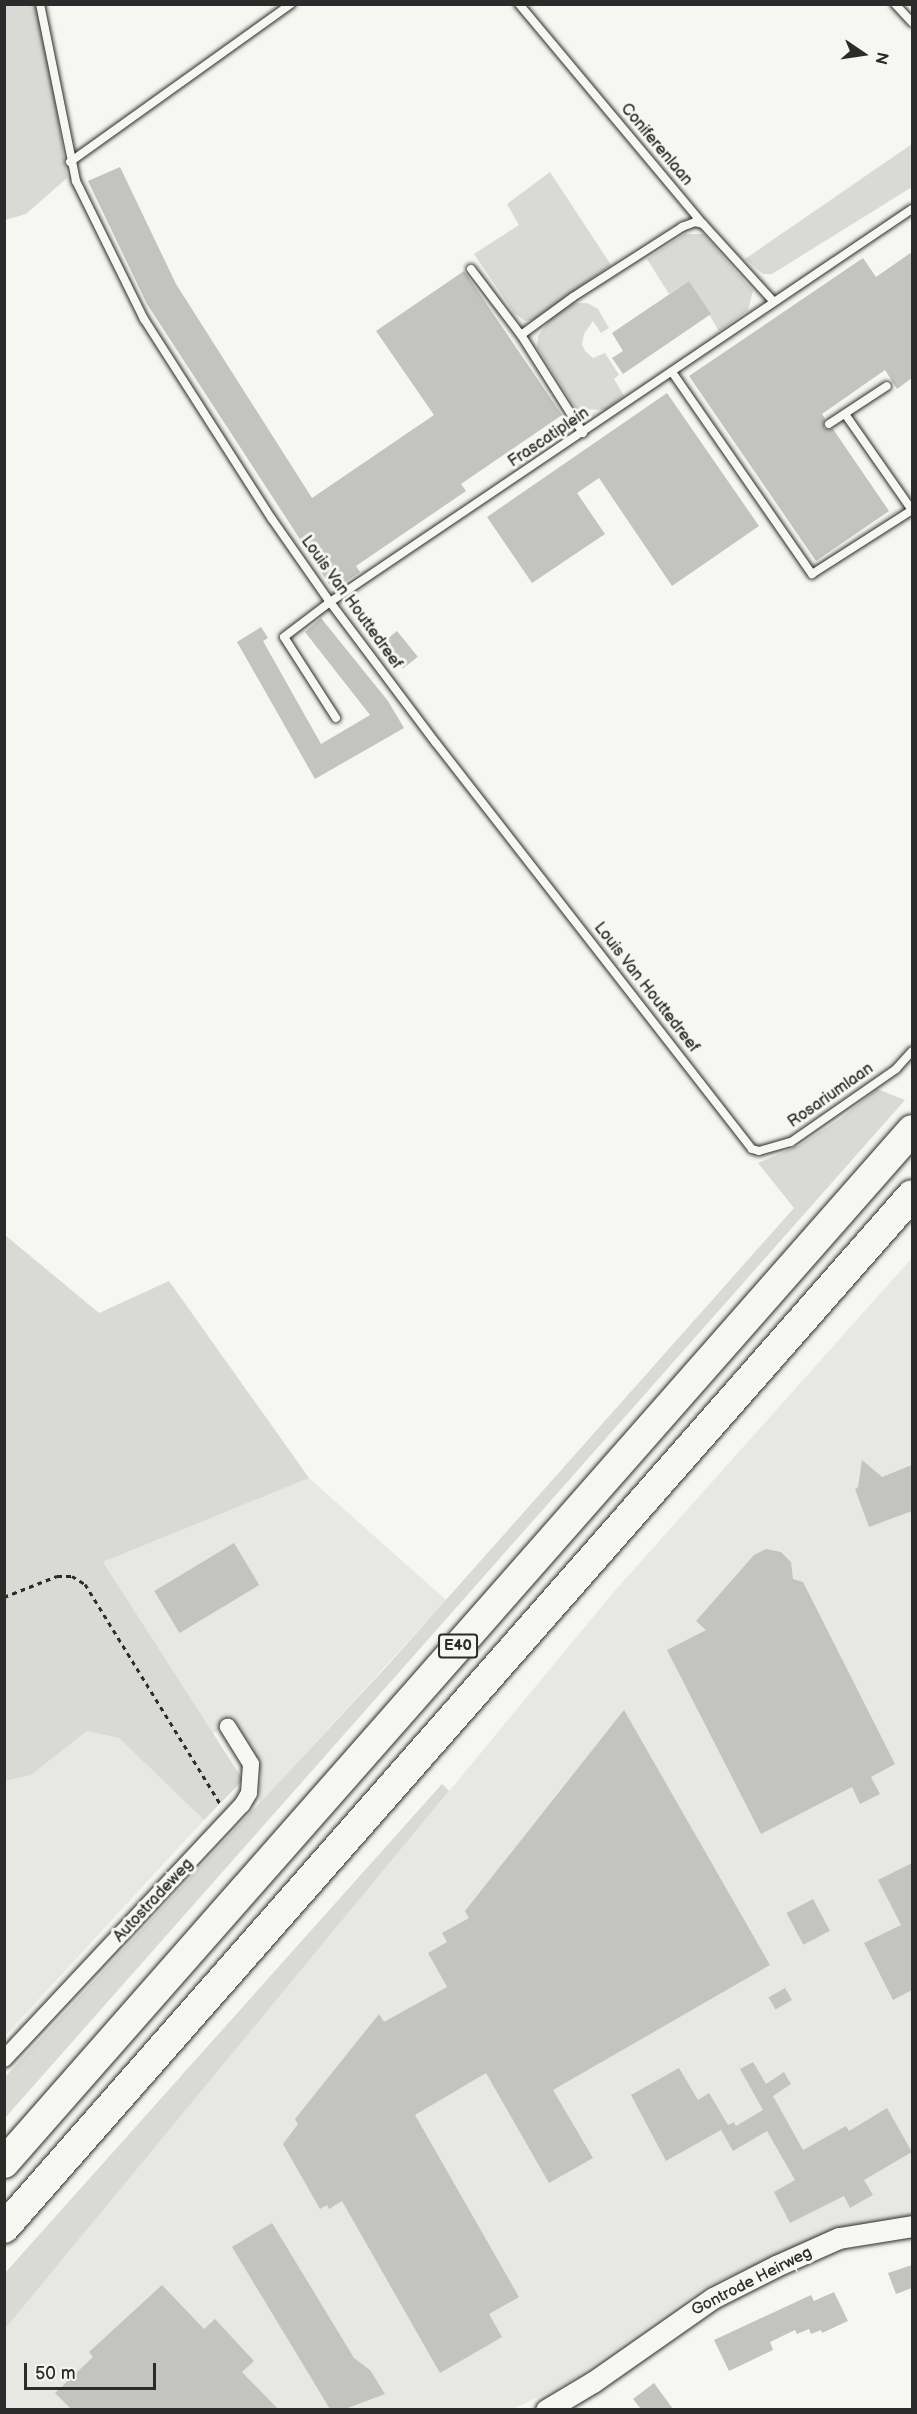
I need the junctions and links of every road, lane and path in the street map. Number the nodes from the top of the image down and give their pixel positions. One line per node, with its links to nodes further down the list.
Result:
1 (40, 4): 6 (lane, Louis Van Houttedreef)
2 (291, 4): 6 (lane)
3 (519, 4): 8 (lane, Coniferenlaan)
4 (895, 4): 5 (lane)
5 (912, 22)
6 (70, 162): 18 (lane, Louis Van Houttedreef)
7 (912, 209): 10 (lane, Frascatiplein)
8 (703, 224): 10 (lane, Coniferenlaan); 11 (lane)
9 (471, 268): 11 (lane)
10 (774, 302): 12 (lane, Frascatiplein)
11 (521, 335): 16 (lane)
12 (672, 372): 16 (lane, Frascatiplein); 17 (lane)
13 (887, 386): 14 (lane)
14 (845, 414): 15 (lane); 17 (lane)
15 (829, 424)
16 (584, 433): 18 (lane, Frascatiplein)
17 (912, 510)
18 (330, 602): 19 (lane, Frascatiplein); 22 (lane, Louis Van Houttedreef)
19 (336, 718)
20 (912, 1052): 22 (lane, Rosariumlaan)
21 (912, 1130): 28 (highway, E40)
22 (759, 1151)
23 (912, 1195): 30 (highway, E40)
24 (4, 1598): 26 (path)
25 (228, 1726): 27 (street, Autostradeweg)
26 (224, 1810)
27 (4, 2059)
28 (4, 2163)
29 (912, 2226): 31 (street, Gontrode Heirweg)
30 (4, 2228)
31 (546, 2409)

